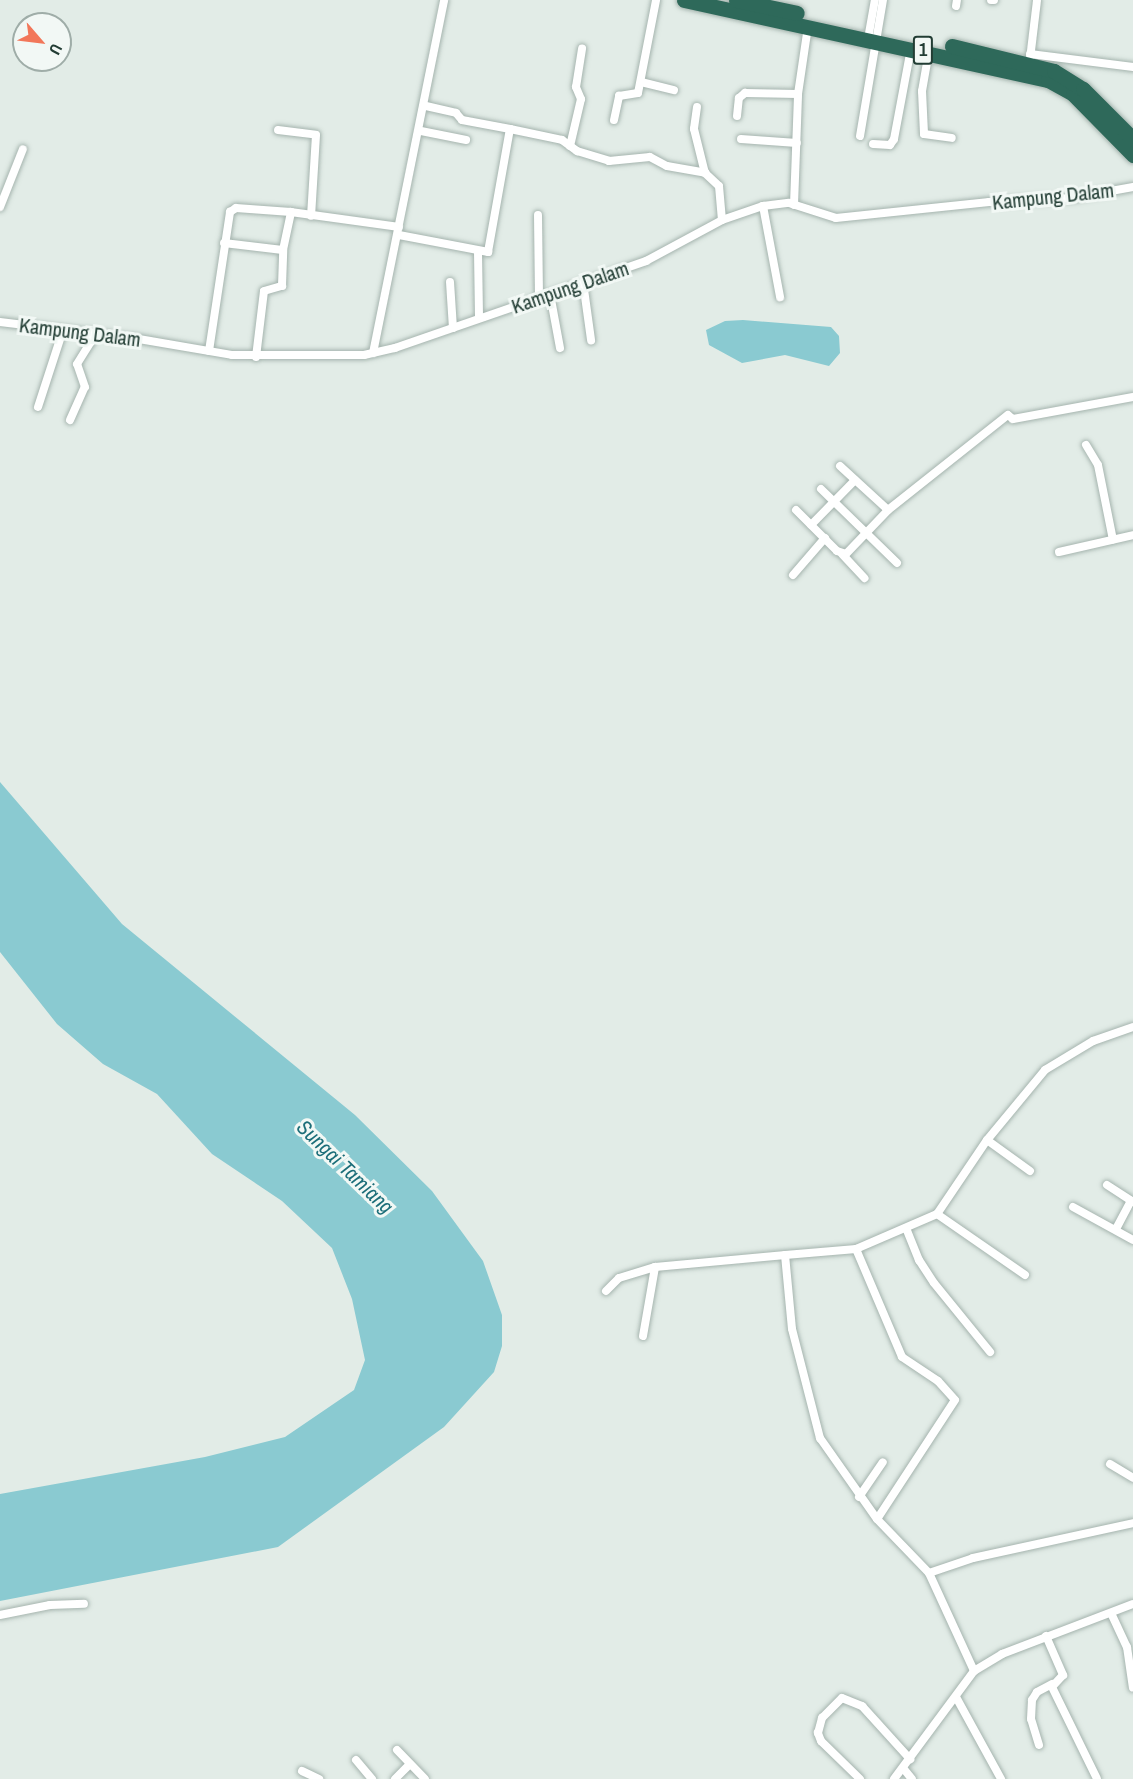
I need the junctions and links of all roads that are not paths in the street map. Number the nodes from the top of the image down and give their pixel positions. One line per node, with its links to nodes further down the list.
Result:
1 (444, 0): 18 (street)
2 (656, 0): 15 (street)
3 (684, 0): 8 (highway, 1)
4 (736, 0): 9 (highway, 1)
5 (875, 0): 9 (street)
6 (883, 0): 9 (street)
7 (1037, 0): 13 (street)
8 (808, 26): 9 (highway, 1); 17 (street)
9 (873, 35): 10 (highway, 1); 13 (highway, 1); 25 (street)
10 (911, 47): 12 (highway, 1); 31 (street)
11 (582, 48): 32 (street)
12 (929, 51): 28 (street); 34 (highway, 1)
13 (1030, 58): 14 (street); 26 (highway, 1)
14 (1133, 67)
15 (642, 82): 16 (street); 21 (street)
16 (674, 90)
17 (798, 94): 20 (street); 30 (street)
18 (426, 106): 22 (street); 24 (street)
19 (697, 107): 35 (street)
20 (737, 116)
21 (614, 120)
22 (510, 129): 32 (street); 47 (street)
23 (278, 130): 42 (street)
24 (421, 131): 29 (street); 44 (street)
25 (860, 135)
26 (1132, 137)
27 (741, 138): 30 (street)
28 (952, 138)
29 (466, 140)
30 (797, 143): 37 (street)
31 (873, 144)
32 (570, 146): 35 (street)
33 (23, 149): 39 (street)
34 (1133, 155)
35 (705, 173): 43 (street)
36 (1133, 187): 37 (street, Kampung Dalam)
37 (794, 205): 38 (street, Kampung Dalam)
38 (763, 206): 43 (street, Kampung Dalam); 51 (street)
39 (0, 207)
40 (291, 212): 42 (street); 45 (street); 46 (street)
41 (537, 215): 52 (street)
42 (311, 216): 44 (street)
43 (722, 220): 49 (street, Kampung Dalam)
44 (399, 231): 47 (street); 61 (street)
45 (224, 243): 46 (street); 60 (street)
46 (283, 250): 62 (street)
47 (478, 252): 53 (street)
48 (450, 282): 55 (street)
49 (583, 282): 50 (street, Kampung Dalam); 58 (street)
50 (550, 294): 52 (street, Kampung Dalam); 59 (street)
51 (780, 297)
52 (540, 298): 53 (street, Kampung Dalam)
53 (479, 318): 55 (street, Kampung Dalam)
54 (0, 322): 56 (street, Kampung Dalam)
55 (453, 328): 61 (street, Kampung Dalam)
56 (63, 330): 57 (street, Kampung Dalam); 64 (street)
57 (90, 332): 60 (street, Kampung Dalam); 65 (street)
58 (591, 340)
59 (560, 348)
60 (209, 351): 62 (street, Kampung Dalam)
61 (373, 353): 62 (street, Kampung Dalam)
62 (256, 357)
63 (1133, 396): 72 (street)
64 (38, 407)
65 (70, 420)
66 (1086, 445): 77 (street)
67 (840, 466): 68 (street)
68 (855, 480): 70 (street); 72 (street)
69 (821, 489): 70 (street)
70 (833, 502): 73 (street); 74 (street)
71 (796, 510): 73 (street)
72 (888, 510): 74 (street)
73 (811, 525): 76 (street)
74 (866, 535): 79 (street); 80 (street)
75 (1133, 536): 77 (street)
76 (825, 538): 79 (street); 81 (street)
77 (1113, 540): 78 (street)
78 (1059, 552)
79 (842, 554): 82 (street)
80 (897, 563)
81 (793, 575)
82 (864, 578)
83 (1133, 1027): 84 (street)
84 (987, 1140): 85 (street); 89 (street)
85 (1030, 1171)
86 (1107, 1185): 87 (street)
87 (1132, 1202): 91 (street)
88 (1073, 1208): 91 (street)
89 (938, 1215): 90 (street); 96 (street)
90 (906, 1228): 93 (street); 99 (street)
91 (1116, 1229): 92 (street)
92 (1133, 1240)
93 (856, 1248): 94 (street); 104 (street)
94 (785, 1255): 95 (street); 103 (street)
95 (655, 1268): 97 (street); 98 (street)
96 (1025, 1275)
97 (606, 1291)
98 (642, 1336)
99 (990, 1352)
100 (883, 1462): 103 (street)
101 (1110, 1464): 102 (street)
102 (1133, 1478)
103 (859, 1497): 104 (street)
104 (877, 1519): 106 (street)
105 (1133, 1523): 106 (street)
106 (929, 1573): 112 (street)
107 (84, 1604): 110 (street)
108 (1133, 1604): 109 (street)
109 (1111, 1612): 111 (street); 114 (street)
110 (0, 1615)
111 (1046, 1636): 112 (street); 113 (street)
112 (974, 1671): 115 (street)
113 (1052, 1684): 116 (street); 131 (street)
114 (1133, 1688)
115 (956, 1697): 118 (street); 130 (street)
116 (1039, 1744)
117 (397, 1750): 120 (street)
118 (910, 1759): 121 (street); 127 (street)
119 (356, 1760): 124 (street)
120 (410, 1764): 125 (street); 126 (street)
121 (903, 1768): 128 (street); 129 (street)
122 (302, 1772): 123 (street)
123 (319, 1779)
124 (372, 1779)
125 (395, 1779)
126 (425, 1779)
127 (860, 1779)
128 (894, 1779)
129 (912, 1779)
130 (1001, 1779)
131 (1097, 1779)

